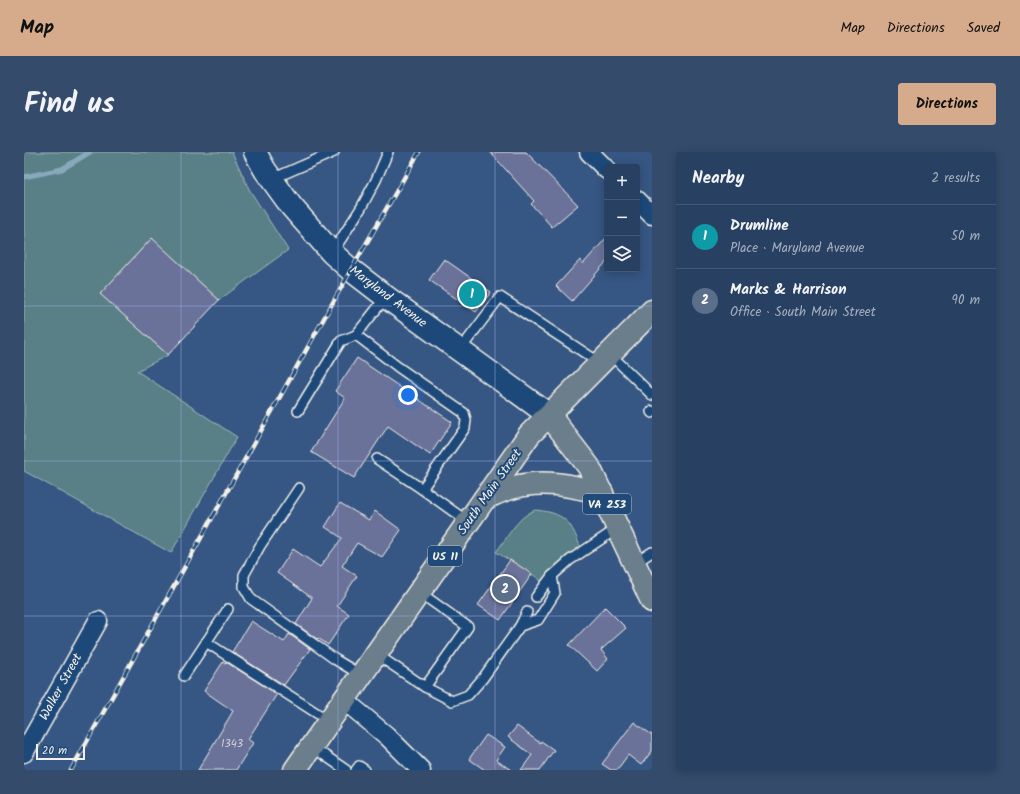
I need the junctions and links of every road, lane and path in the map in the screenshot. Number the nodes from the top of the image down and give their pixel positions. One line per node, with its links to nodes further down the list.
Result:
1 (256, 152): 6 (main road, Maryland Avenue)
2 (334, 152): 6 (lane)
3 (388, 152): 9 (lane)
4 (589, 152): 5 (street)
5 (604, 167)
6 (272, 179): 9 (main road, Maryland Avenue)
7 (640, 203): 8 (street)
8 (652, 215)
9 (332, 253): 10 (main road, Maryland Avenue)
10 (386, 297): 12 (lane); 13 (main road, Maryland Avenue)
11 (652, 311): 14 (main road, South Main Street / US 11)
12 (356, 335): 16 (lane); 20 (lane)
13 (460, 350): 14 (lane); 17 (main road, Maryland Avenue)
14 (605, 358): 15 (lane); 17 (main road, South Main Street / US 11)
15 (652, 395)
16 (298, 411)
17 (549, 415): 21 (main road, VA 253); 22 (main road, South Main Street / US 11)
18 (377, 459): 20 (lane)
19 (299, 488): 36 (lane)
20 (422, 489): 23 (lane)
21 (602, 493): 22 (main road); 24 (main road, VA 253)
22 (485, 498): 23 (main road, South Main Street / US 11)
23 (468, 522): 27 (main road, South Main Street / US 11)
24 (618, 527): 25 (main road, VA 253); 26 (lane)
25 (644, 558): 29 (main road, VA 253)
26 (552, 576): 28 (lane); 33 (lane)
27 (420, 592): 35 (main road, South Main Street / US 11); 38 (lane)
28 (536, 598)
29 (652, 601)
30 (228, 609): 34 (lane)
31 (526, 612): 33 (lane)
32 (98, 621): 42 (street, Walker Street)
33 (520, 626): 38 (lane)
34 (206, 642): 37 (lane); 40 (lane)
35 (376, 654): 36 (main road, South Main Street / US 11); 38 (lane)
36 (361, 675): 39 (main road, South Main Street / US 11)
37 (184, 676)
38 (425, 687)
39 (344, 700): 40 (main road, South Main Street / US 11); 47 (street)
40 (329, 721): 41 (main road, South Main Street / US 11)
41 (311, 746): 43 (main road, South Main Street / US 11); 44 (lane)
42 (25, 751)
43 (295, 770)
44 (346, 770)
45 (356, 770): 46 (lane)
46 (365, 770)
47 (420, 770)

